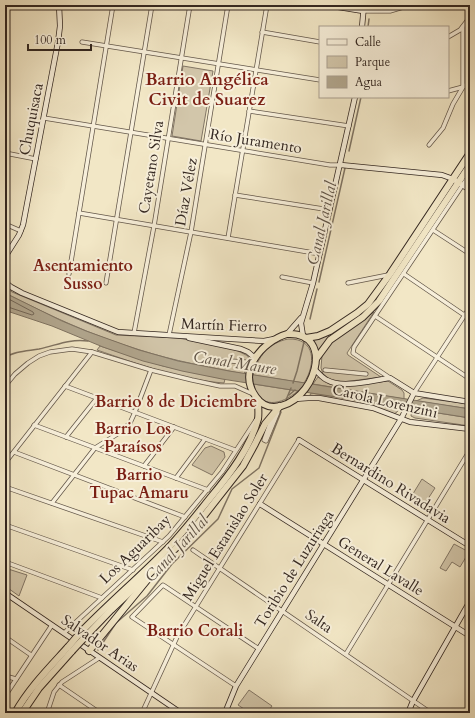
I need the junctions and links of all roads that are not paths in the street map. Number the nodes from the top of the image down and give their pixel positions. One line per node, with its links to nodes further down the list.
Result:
1 (59, 5): 29 (street, Chuquisaca)
2 (113, 5): 18 (street)
3 (152, 5): 19 (street)
4 (190, 5): 20 (street, Cayetano Silva)
5 (228, 5): 21 (street, Díaz Vélez)
6 (267, 5): 14 (street)
7 (326, 5): 10 (street)
8 (364, 5): 10 (street)
9 (410, 5): 10 (street)
10 (363, 11): 12 (street)
11 (470, 17): 13 (street)
12 (362, 26)
13 (463, 27): 15 (street); 25 (street)
14 (262, 32): 17 (street); 22 (street)
15 (449, 36)
16 (82, 42): 18 (street)
17 (319, 42)
18 (107, 46): 19 (street); 30 (street)
19 (144, 52): 20 (street); 32 (street)
20 (181, 58): 21 (street); 33 (street, Cayetano Silva)
21 (218, 64): 22 (street); 34 (street, Díaz Vélez)
22 (256, 70): 23 (street); 28 (street)
23 (319, 80)
24 (470, 82): 25 (street)
25 (463, 87): 26 (street); 35 (street)
26 (449, 91)
27 (355, 98): 31 (street)
28 (249, 111): 31 (street); 36 (street)
29 (44, 118): 30 (street, Río Juramento); 39 (street, Chuquisaca)
30 (93, 126): 32 (street, Río Juramento); 47 (street)
31 (349, 126): 40 (street)
32 (131, 132): 33 (street, Río Juramento); 48 (street)
33 (168, 139): 34 (street, Río Juramento); 50 (street, Cayetano Silva)
34 (206, 145): 36 (street, Río Juramento); 53 (street, Díaz Vélez)
35 (429, 145)
36 (243, 151): 40 (street, Río Juramento); 45 (street)
37 (5, 153): 39 (street)
38 (470, 153): 43 (highway)
39 (36, 159): 52 (street, Chuquisaca)
40 (341, 165): 43 (street, Río Juramento); 46 (street)
41 (470, 165): 43 (highway)
42 (470, 174): 43 (street)
43 (458, 183): 44 (street, Río Juramento); 51 (street); 59 (highway); 79 (highway)
44 (470, 190)
45 (236, 195): 46 (street); 54 (street)
46 (330, 210): 55 (street)
47 (79, 213): 48 (street); 58 (street)
48 (116, 219): 50 (street); 63 (street)
49 (5, 224): 52 (street)
50 (154, 226): 53 (street); 71 (street, Cayetano Silva)
51 (433, 230): 56 (street); 60 (street)
52 (21, 231): 57 (street, Chuquisaca)
53 (191, 232): 54 (street); 73 (street, Díaz Vélez)
54 (228, 238): 55 (street)
55 (320, 254): 64 (street)
56 (470, 254)
57 (5, 257)
58 (69, 274)
59 (390, 274): 65 (street); 74 (highway)
60 (404, 274): 67 (street); 69 (street)
61 (282, 277): 64 (street)
62 (5, 282): 71 (street, Martín Fierro)
63 (106, 283)
64 (313, 283): 68 (street)
65 (348, 283)
66 (470, 307): 67 (street)
67 (465, 315): 70 (street); 77 (street)
68 (303, 316): 72 (street); 74 (street)
69 (375, 316): 77 (street); 86 (street)
70 (470, 319)
71 (134, 333): 73 (street, Martín Fierro)
72 (287, 334): 74 (highway); 75 (highway)
73 (169, 335): 75 (street, Martín Fierro); 78 (street, Martín Fierro)
74 (304, 337): 79 (highway)
75 (277, 338): 78 (highway)
76 (92, 352): 82 (street); 88 (street); 89 (street)
77 (437, 357): 87 (street); 90 (street)
78 (255, 358): 91 (highway)
79 (316, 359): 83 (highway)
80 (216, 360): 81 (street)
81 (245, 362)
82 (151, 370): 91 (street); 98 (street)
83 (315, 370): 86 (street); 94 (highway)
84 (325, 370): 85 (street)
85 (366, 374)
86 (390, 378): 90 (street)
87 (470, 379)
88 (5, 386)
89 (65, 386): 92 (street); 102 (street)
90 (414, 393): 95 (street); 101 (street, Toribio de Luzuriaga)
91 (253, 394): 93 (highway)
92 (97, 398): 98 (street); 105 (street)
93 (258, 400): 96 (highway); 99 (highway)
94 (295, 400): 96 (highway); 101 (street, Carola Lorenzini)
95 (470, 402)
96 (280, 406): 97 (highway)
97 (275, 411): 100 (street); 129 (highway)
98 (135, 412): 103 (street); 108 (street)
99 (258, 417): 109 (street, Los Aguaribay); 142 (highway)
100 (272, 418)
101 (400, 419): 104 (street, Carola Lorenzini); 117 (street, Toribio de Luzuriaga)
102 (34, 425): 105 (street); 111 (street)
103 (174, 427): 106 (street); 114 (street)
104 (470, 429)
105 (66, 437): 108 (street)
106 (205, 439): 109 (street); 116 (street)
107 (299, 440): 117 (street, Bernardino Rivadavia); 121 (street, Miguel Estanislao Soler)
108 (95, 448): 114 (street); 115 (street)
109 (235, 450): 119 (street, Los Aguaribay)
110 (470, 450): 112 (street)
111 (14, 452): 113 (street); 115 (street)
112 (469, 456): 123 (street)
113 (5, 463)
114 (144, 466): 116 (street)
115 (74, 475): 120 (street); 122 (street)
116 (176, 478): 119 (street)
117 (363, 480): 123 (street, Bernardino Rivadavia); 126 (street, Toribio de Luzuriaga)
118 (5, 487): 120 (street)
119 (208, 490): 122 (street, Los Aguaribay)
120 (52, 503): 125 (street)
121 (260, 504): 126 (street, General Lavalle); 131 (street, Miguel Estanislao Soler)
122 (185, 517): 125 (street, Los Aguaribay)
123 (427, 520): 127 (street, Bernardino Rivadavia); 133 (street)
124 (5, 525): 132 (street)
125 (163, 542): 132 (street, Los Aguaribay)
126 (324, 544): 133 (street, General Lavalle); 138 (street, Toribio de Luzuriaga)
127 (470, 546)
128 (193, 550): 131 (street, Salta)
129 (170, 555): 142 (highway); 148 (highway)
130 (5, 562): 135 (street)
131 (220, 569): 137 (street, Miguel Estanislao Soler); 138 (street, Salta)
132 (133, 570): 135 (street, Los Aguaribay)
133 (388, 584): 140 (street, General Lavalle); 149 (street)
134 (5, 593): 139 (street, Salvador Arias)
135 (102, 598): 141 (street, Los Aguaribay)
136 (470, 601): 140 (street)
137 (197, 607): 145 (street, Miguel Estanislao Soler); 145 (street); 146 (street)
138 (282, 611): 146 (street, Toribio de Luzuriaga); 149 (street, Salta)
139 (52, 625): 141 (street, Salvador Arias); 150 (street)
140 (455, 627): 143 (street, General Lavalle); 158 (street)
141 (64, 633): 148 (street, Salvador Arias)
142 (83, 635): 147 (highway, bridge)
143 (470, 636)
144 (5, 638): 150 (street)
145 (174, 645): 155 (street); 156 (street, Miguel Estanislao Soler)
146 (260, 648): 155 (street, Toribio de Luzuriaga)
147 (70, 649): 159 (highway); 160 (highway)
148 (89, 651): 151 (street, Salvador Arias)
149 (346, 654): 158 (street, Salta)
150 (31, 655): 153 (street)
151 (99, 658): 154 (street); 156 (street, Salvador Arias)
152 (5, 676): 153 (street)
153 (16, 679): 157 (street)
154 (59, 685): 161 (street); 162 (street)
155 (236, 686): 165 (street, Toribio de Luzuriaga)
156 (151, 693): 163 (street, Miguel Estanislao Soler); 164 (street, Salvador Arias)
157 (5, 696)
158 (413, 701): 166 (street); 167 (street, Salta)
159 (14, 713)
160 (22, 713)
161 (47, 713)
162 (100, 713)
163 (142, 713)
164 (181, 713)
165 (225, 713)
166 (408, 713)
167 (431, 713)

